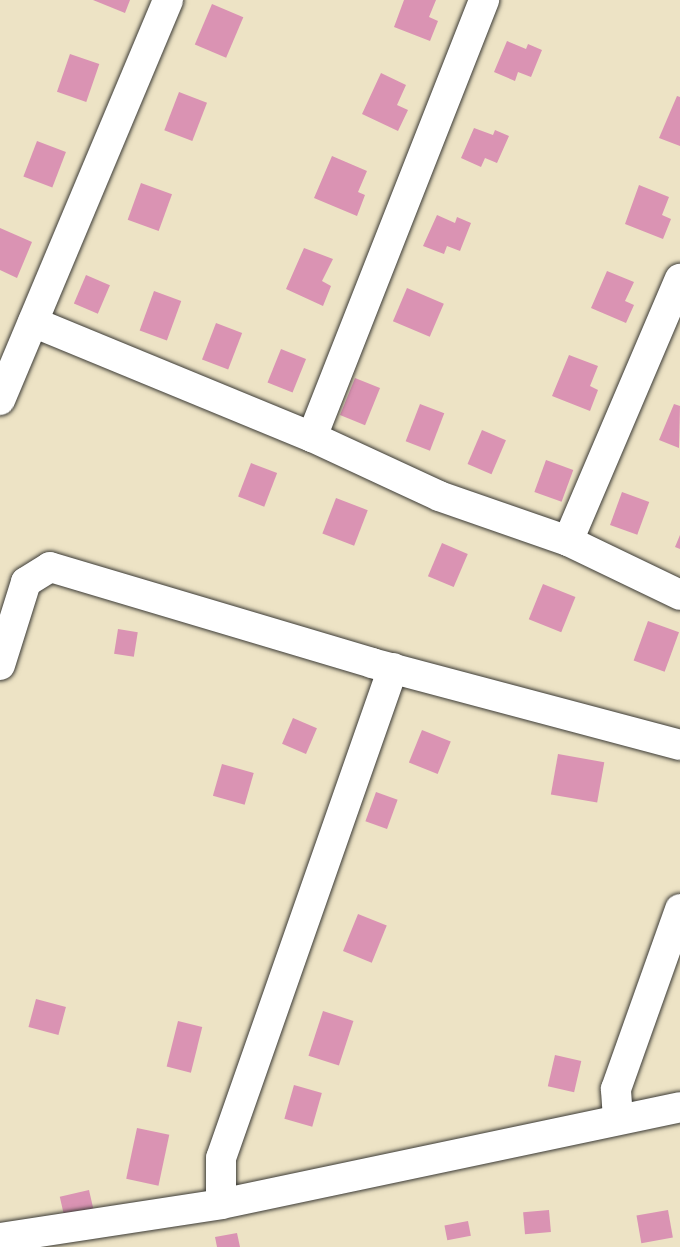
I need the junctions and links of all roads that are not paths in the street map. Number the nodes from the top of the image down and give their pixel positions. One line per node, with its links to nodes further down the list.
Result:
1 (168, 0): 4 (street)
2 (484, 0): 6 (street)
3 (680, 279): 7 (street)
4 (33, 322): 5 (street); 6 (street)
5 (0, 400)
6 (312, 437): 7 (street)
7 (568, 542): 8 (street)
8 (680, 595)
9 (0, 665): 10 (street)
10 (393, 668): 11 (street); 15 (street)
11 (680, 745)
12 (680, 909): 14 (street)
13 (680, 1107): 14 (street)
14 (618, 1119): 15 (street)
15 (221, 1204): 16 (street)
16 (0, 1238)

